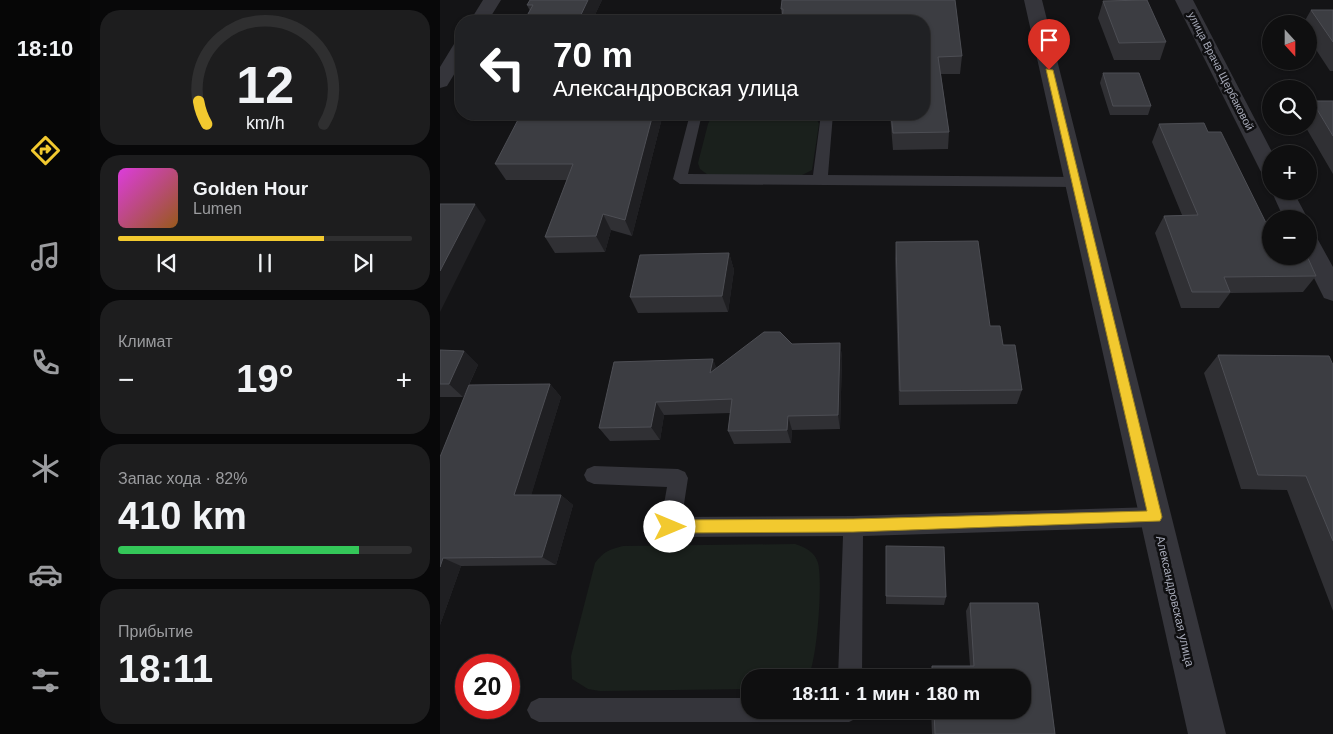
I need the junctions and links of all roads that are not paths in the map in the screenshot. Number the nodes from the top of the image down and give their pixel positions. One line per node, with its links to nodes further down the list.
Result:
1 (492, 0): 4 (street)
2 (1033, 0): 11 (street, Александровская улица)
3 (1184, 0): 9 (street, улица Врача Щербаковой)
4 (483, 15)
5 (455, 58): 6 (street)
6 (440, 82)
7 (695, 120): 10 (lane)
8 (826, 120): 10 (lane)
9 (1262, 152)
10 (820, 180): 11 (lane)
11 (1076, 182): 15 (street, Александровская улица)
12 (1317, 260): 13 (street)
13 (1333, 291)
14 (594, 475): 16 (lane)
15 (1155, 517): 16 (lane); 20 (street, Александровская улица)
16 (853, 526): 17 (lane)
17 (850, 669)
18 (539, 710): 19 (lane)
19 (741, 710)
20 (1207, 734)

